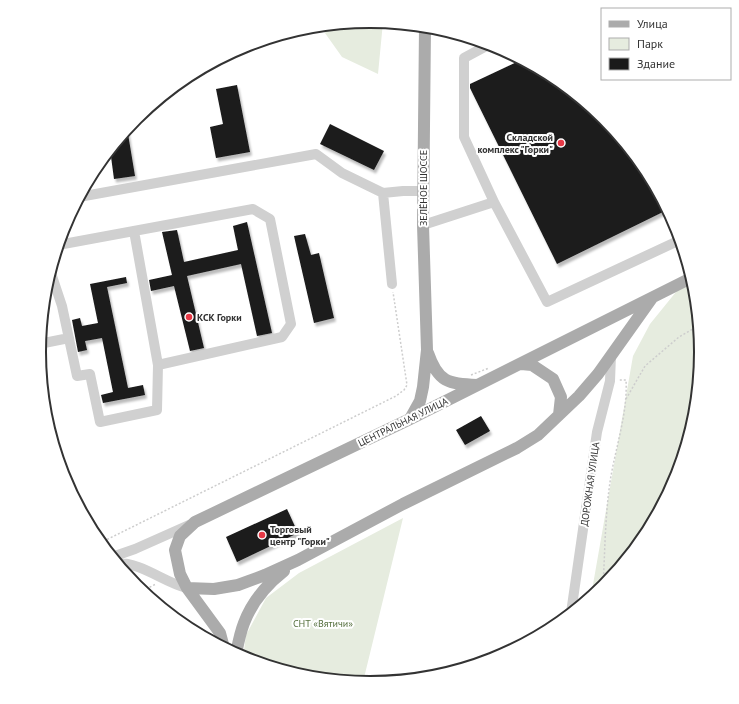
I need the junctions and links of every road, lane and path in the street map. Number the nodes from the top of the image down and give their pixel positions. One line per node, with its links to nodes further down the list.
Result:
1 (425, 33): 3 (main road, ЗЕЛЁНОЕ ШОССЕ)
2 (482, 48): 6 (street)
3 (423, 191): 4 (street); 7 (main road, ЗЕЛЁНОЕ ШОССЕ)
4 (383, 193): 5 (street); 13 (street)
5 (86, 196)
6 (494, 202): 7 (street); 9 (street)
7 (423, 225): 18 (main road, ЗЕЛЁНОЕ ШОССЕ)
8 (134, 231): 10 (street); 21 (street); 21 (street)
9 (674, 243)
10 (64, 244)
11 (54, 281): 16 (street)
12 (685, 281): 14 (main road, ЦЕНТРАЛЬНАЯ УЛИЦА)
13 (392, 284): 30 (path)
14 (654, 296): 19 (main road); 20 (main road, ЦЕНТРАЛЬНАЯ УЛИЦА)
15 (693, 329): 26 (path)
16 (69, 338): 17 (street); 21 (street)
17 (46, 343)
18 (428, 350): 25 (main road); 28 (main road)
19 (611, 355): 24 (street, ДОРОЖНАЯ УЛИЦА); 27 (main road)
20 (521, 364): 25 (main road, ЦЕНТРАЛЬНАЯ УЛИЦА); 27 (main road)
21 (158, 365)
22 (490, 367): 23 (path)
23 (466, 377)
24 (610, 381): 26 (path); 36 (street, ДОРОЖНАЯ УЛИЦА)
25 (478, 385): 28 (main road, ЦЕНТРАЛЬНАЯ УЛИЦА)
26 (625, 400): 34 (path)
27 (559, 415): 32 (main road)
28 (410, 419): 29 (main road, ЦЕНТРАЛЬНАЯ УЛИЦА)
29 (195, 522): 31 (street, ЦЕНТРАЛЬНАЯ УЛИЦА); 35 (main road)
30 (106, 540)
31 (117, 555)
32 (298, 560): 35 (main road); 38 (main road)
33 (124, 563): 35 (street)
34 (604, 576)
35 (187, 588): 37 (main road)
36 (572, 605)
37 (222, 641)
38 (237, 648)

